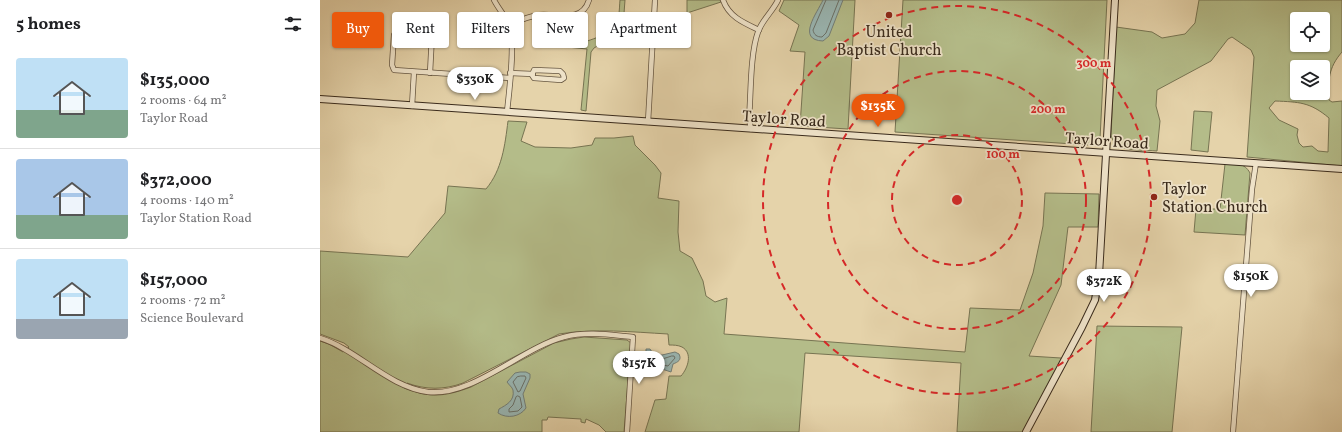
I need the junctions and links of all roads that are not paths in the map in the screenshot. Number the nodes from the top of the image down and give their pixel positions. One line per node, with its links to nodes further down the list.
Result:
1 (494, 0): 7 (street)
2 (589, 0): 8 (street)
3 (655, 0): 21 (street)
4 (723, 0): 9 (street)
5 (778, 0): 9 (street)
6 (1115, 0): 23 (main road)
7 (501, 12)
8 (524, 20)
9 (759, 30): 22 (street)
10 (393, 48): 13 (street)
11 (431, 48): 14 (street)
12 (511, 48): 15 (street)
13 (414, 72): 14 (street); 19 (street)
14 (430, 73): 17 (street)
15 (510, 73): 16 (street); 17 (street)
16 (533, 74): 16 (street)
17 (510, 78): 20 (street)
18 (320, 99): 19 (main road, Taylor Road)
19 (412, 106): 20 (main road, Taylor Road)
20 (507, 112): 21 (main road, Taylor Road)
21 (648, 122): 22 (main road, Taylor Road)
22 (751, 128): 23 (main road, Taylor Road)
23 (1107, 153): 24 (main road, Taylor Road); 28 (main road)
24 (1256, 163): 25 (main road, Taylor Road); 29 (street)
25 (1342, 169)
26 (320, 338): 27 (street)
27 (627, 432)
28 (1026, 432)
29 (1233, 432)

